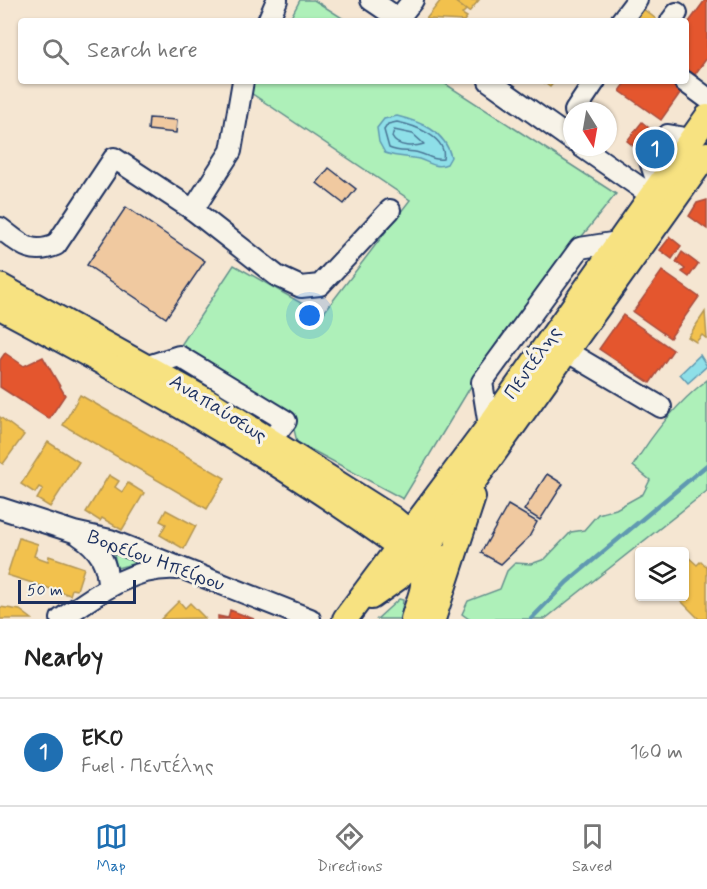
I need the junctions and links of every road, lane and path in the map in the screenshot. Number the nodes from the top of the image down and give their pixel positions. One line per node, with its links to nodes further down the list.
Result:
1 (277, 0): 5 (street)
2 (371, 0): 6 (street)
3 (413, 0): 7 (street)
4 (637, 0): 8 (street)
5 (269, 18)
6 (397, 18)
7 (401, 18)
8 (623, 18)
9 (242, 84): 20 (street)
10 (493, 84): 16 (street)
11 (593, 84): 14 (street)
12 (688, 84): 13 (street)
13 (707, 98)
14 (581, 102)
15 (707, 117): 17 (main road, Πεντέλης)
16 (563, 134)
17 (699, 147): 19 (main road, Πεντέλης); 25 (main road, Πεντέλης)
18 (597, 156): 19 (street)
19 (654, 190): 30 (main road, Πεντέλης)
20 (193, 210): 21 (street); 22 (street)
21 (390, 210)
22 (0, 228)
23 (0, 286): 30 (main road, Αναπαύσεως)
24 (0, 307): 30 (main road, Αναπαύσεως)
25 (566, 351): 26 (street); 27 (main road, Πεντέλης)
26 (661, 407)
27 (482, 469): 30 (main road, Πεντέλης); 32 (main road)
28 (0, 508): 29 (street, Βορείου Ηπείρου)
29 (74, 532): 31 (street, Βορείου Ηπείρου); 33 (street)
30 (413, 547): 32 (main road); 34 (main road, Πεντέλης); 37 (main road)
31 (180, 570): 33 (street); 36 (street, Βορείου Ηπείρου)
32 (445, 580): 38 (main road)
33 (108, 587): 35 (street)
34 (350, 612)
35 (61, 619)
36 (310, 619)
37 (413, 619)
38 (433, 619)

